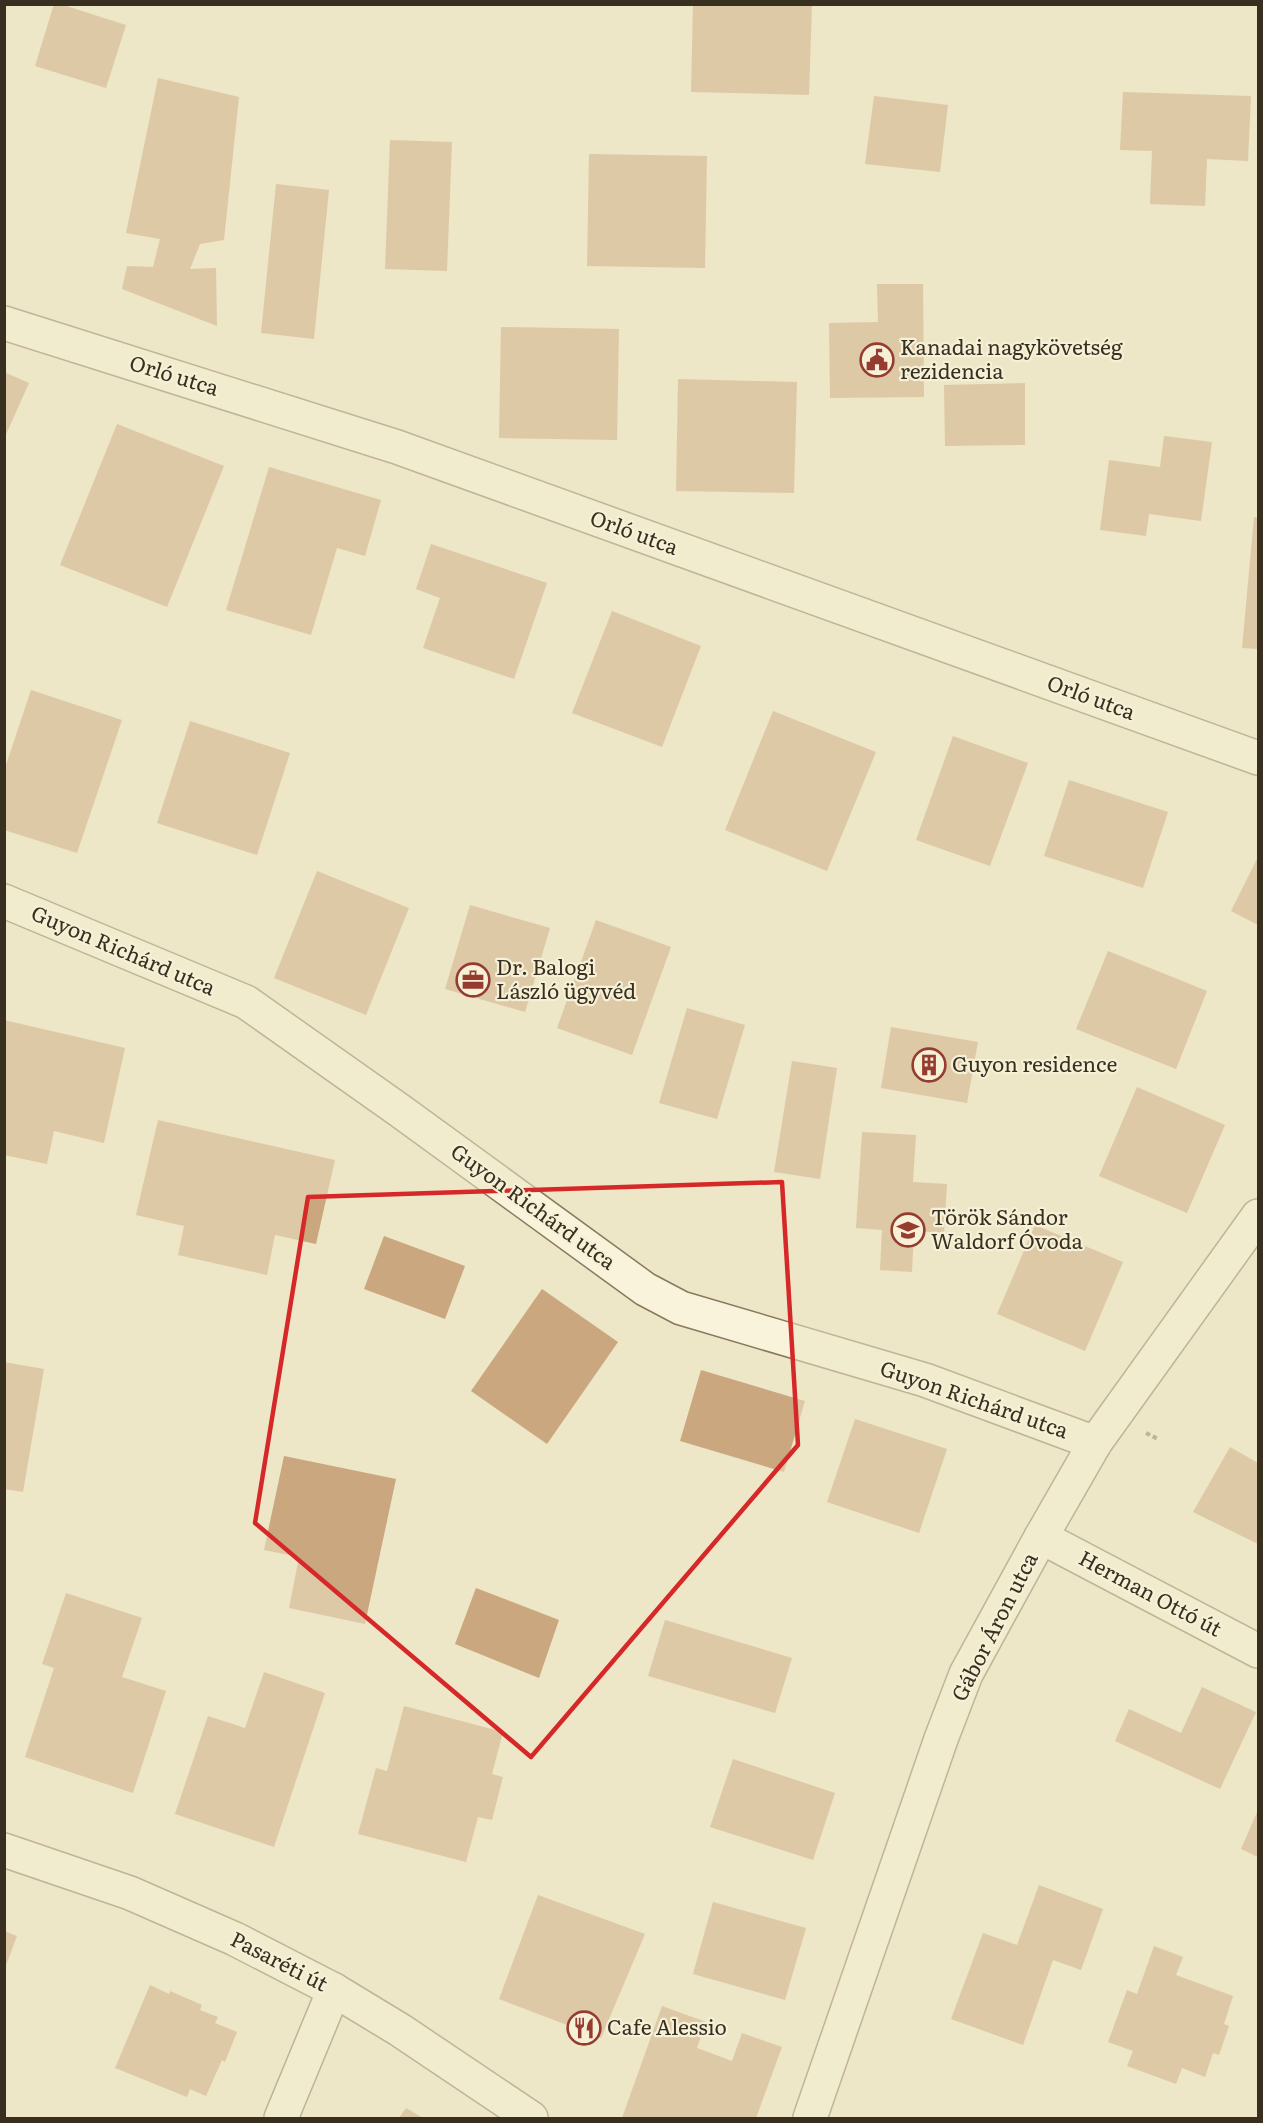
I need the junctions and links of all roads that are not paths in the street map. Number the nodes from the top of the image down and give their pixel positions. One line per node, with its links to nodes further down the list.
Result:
1 (4, 323): 2 (street, Orló utca)
2 (1258, 758)
3 (4, 901): 5 (street, Guyon Richárd utca)
4 (1258, 1216): 5 (street, Gábor Áron utca)
5 (1095, 1443): 6 (street, Gábor Áron utca)
6 (1041, 1537): 7 (street, Herman Ottó út); 12 (street, Gábor Áron utca)
7 (1258, 1651)
8 (4, 1850): 9 (street, Pasaréti út)
9 (334, 1990): 10 (street); 11 (street, Pasaréti út)
10 (281, 2118)
11 (531, 2118)
12 (810, 2118)

